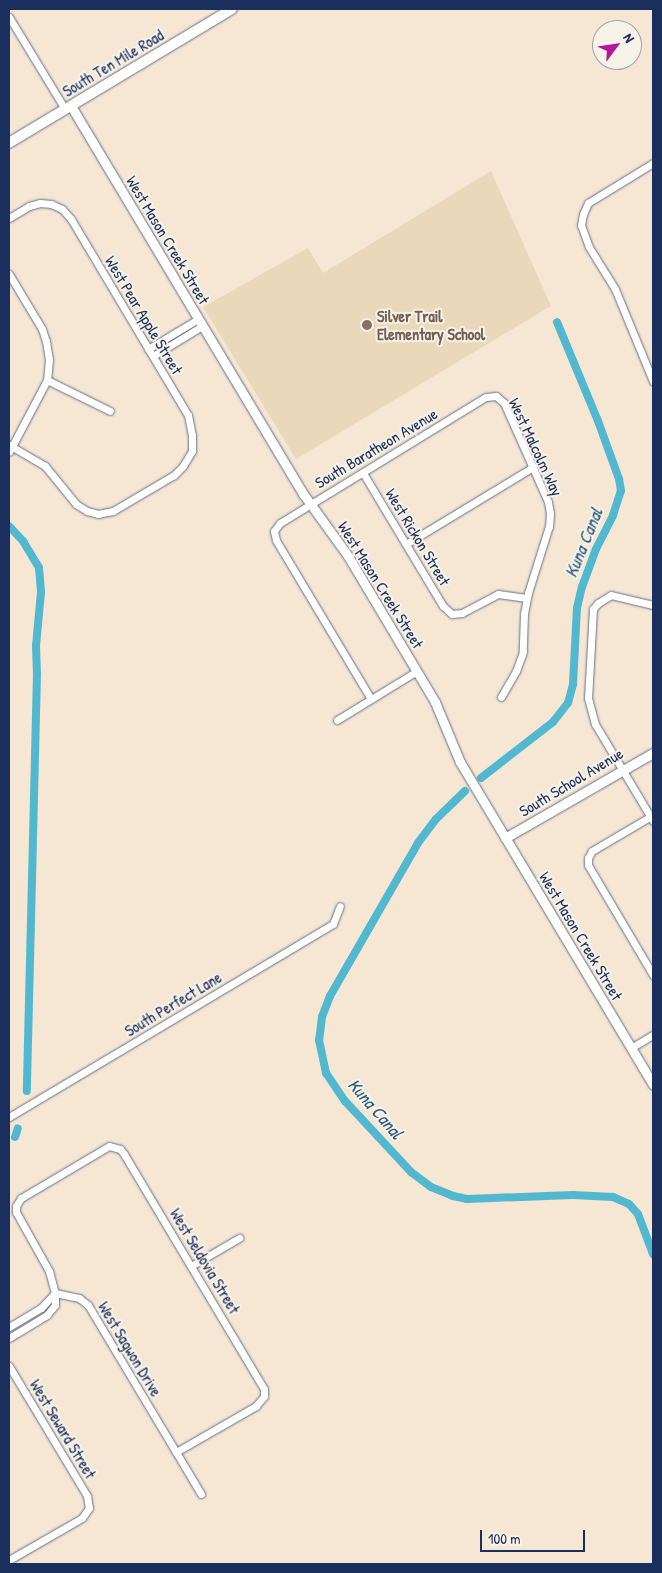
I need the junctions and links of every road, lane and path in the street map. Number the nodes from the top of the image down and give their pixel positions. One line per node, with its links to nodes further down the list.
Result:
1 (232, 9): 3 (main road, South Ten Mile Road)
2 (9, 17): 3 (street)
3 (68, 108): 4 (main road, South Ten Mile Road); 8 (street, West Mason Creek Street)
4 (9, 143)
5 (653, 163): 12 (street)
6 (9, 218): 9 (street, West Pear Apple Street)
7 (9, 274): 11 (street)
8 (200, 323): 9 (street); 10 (street); 18 (street, West Mason Creek Street)
9 (148, 349): 10 (street, West Pear Apple Street)
10 (153, 356): 15 (street, West Pear Apple Street)
11 (47, 380): 14 (street); 15 (street)
12 (653, 381)
13 (496, 396): 16 (street, West Malcolm Way); 17 (street, South Baratheon Avenue)
14 (110, 411)
15 (10, 448)
16 (533, 467): 19 (street); 20 (street, West Malcolm Way)
17 (363, 473): 18 (street, South Baratheon Avenue); 19 (street, West Rickon Street)
18 (311, 504): 22 (street, West Mason Creek Street); 24 (street, South Baratheon Avenue)
19 (406, 544): 20 (street, West Rickon Street)
20 (527, 598): 23 (street, West Malcolm Way)
21 (653, 604): 27 (street)
22 (417, 672): 24 (street); 29 (street, West Mason Creek Street)
23 (501, 697)
24 (371, 699): 25 (street)
25 (337, 720)
26 (653, 753): 27 (street, South School Avenue)
27 (622, 769): 28 (street); 29 (street, South School Avenue)
28 (652, 817): 31 (street)
29 (505, 838): 33 (street, West Mason Creek Street)
30 (340, 906): 35 (street, South Perfect Lane)
31 (653, 975)
32 (653, 1035): 33 (street)
33 (631, 1048): 34 (street, West Mason Creek Street)
34 (653, 1086)
35 (9, 1117)
36 (239, 1238): 37 (street)
37 (191, 1266): 38 (street, West Seldovia Street); 42 (street, West Seldovia Street)
38 (55, 1293): 39 (street); 40 (street); 42 (street, West Sagwon Drive)
39 (9, 1327)
40 (9, 1338)
41 (9, 1366): 44 (street, West Seward Street)
42 (176, 1452): 43 (street, West Sagwon Drive)
43 (201, 1494)
44 (11, 1556)

